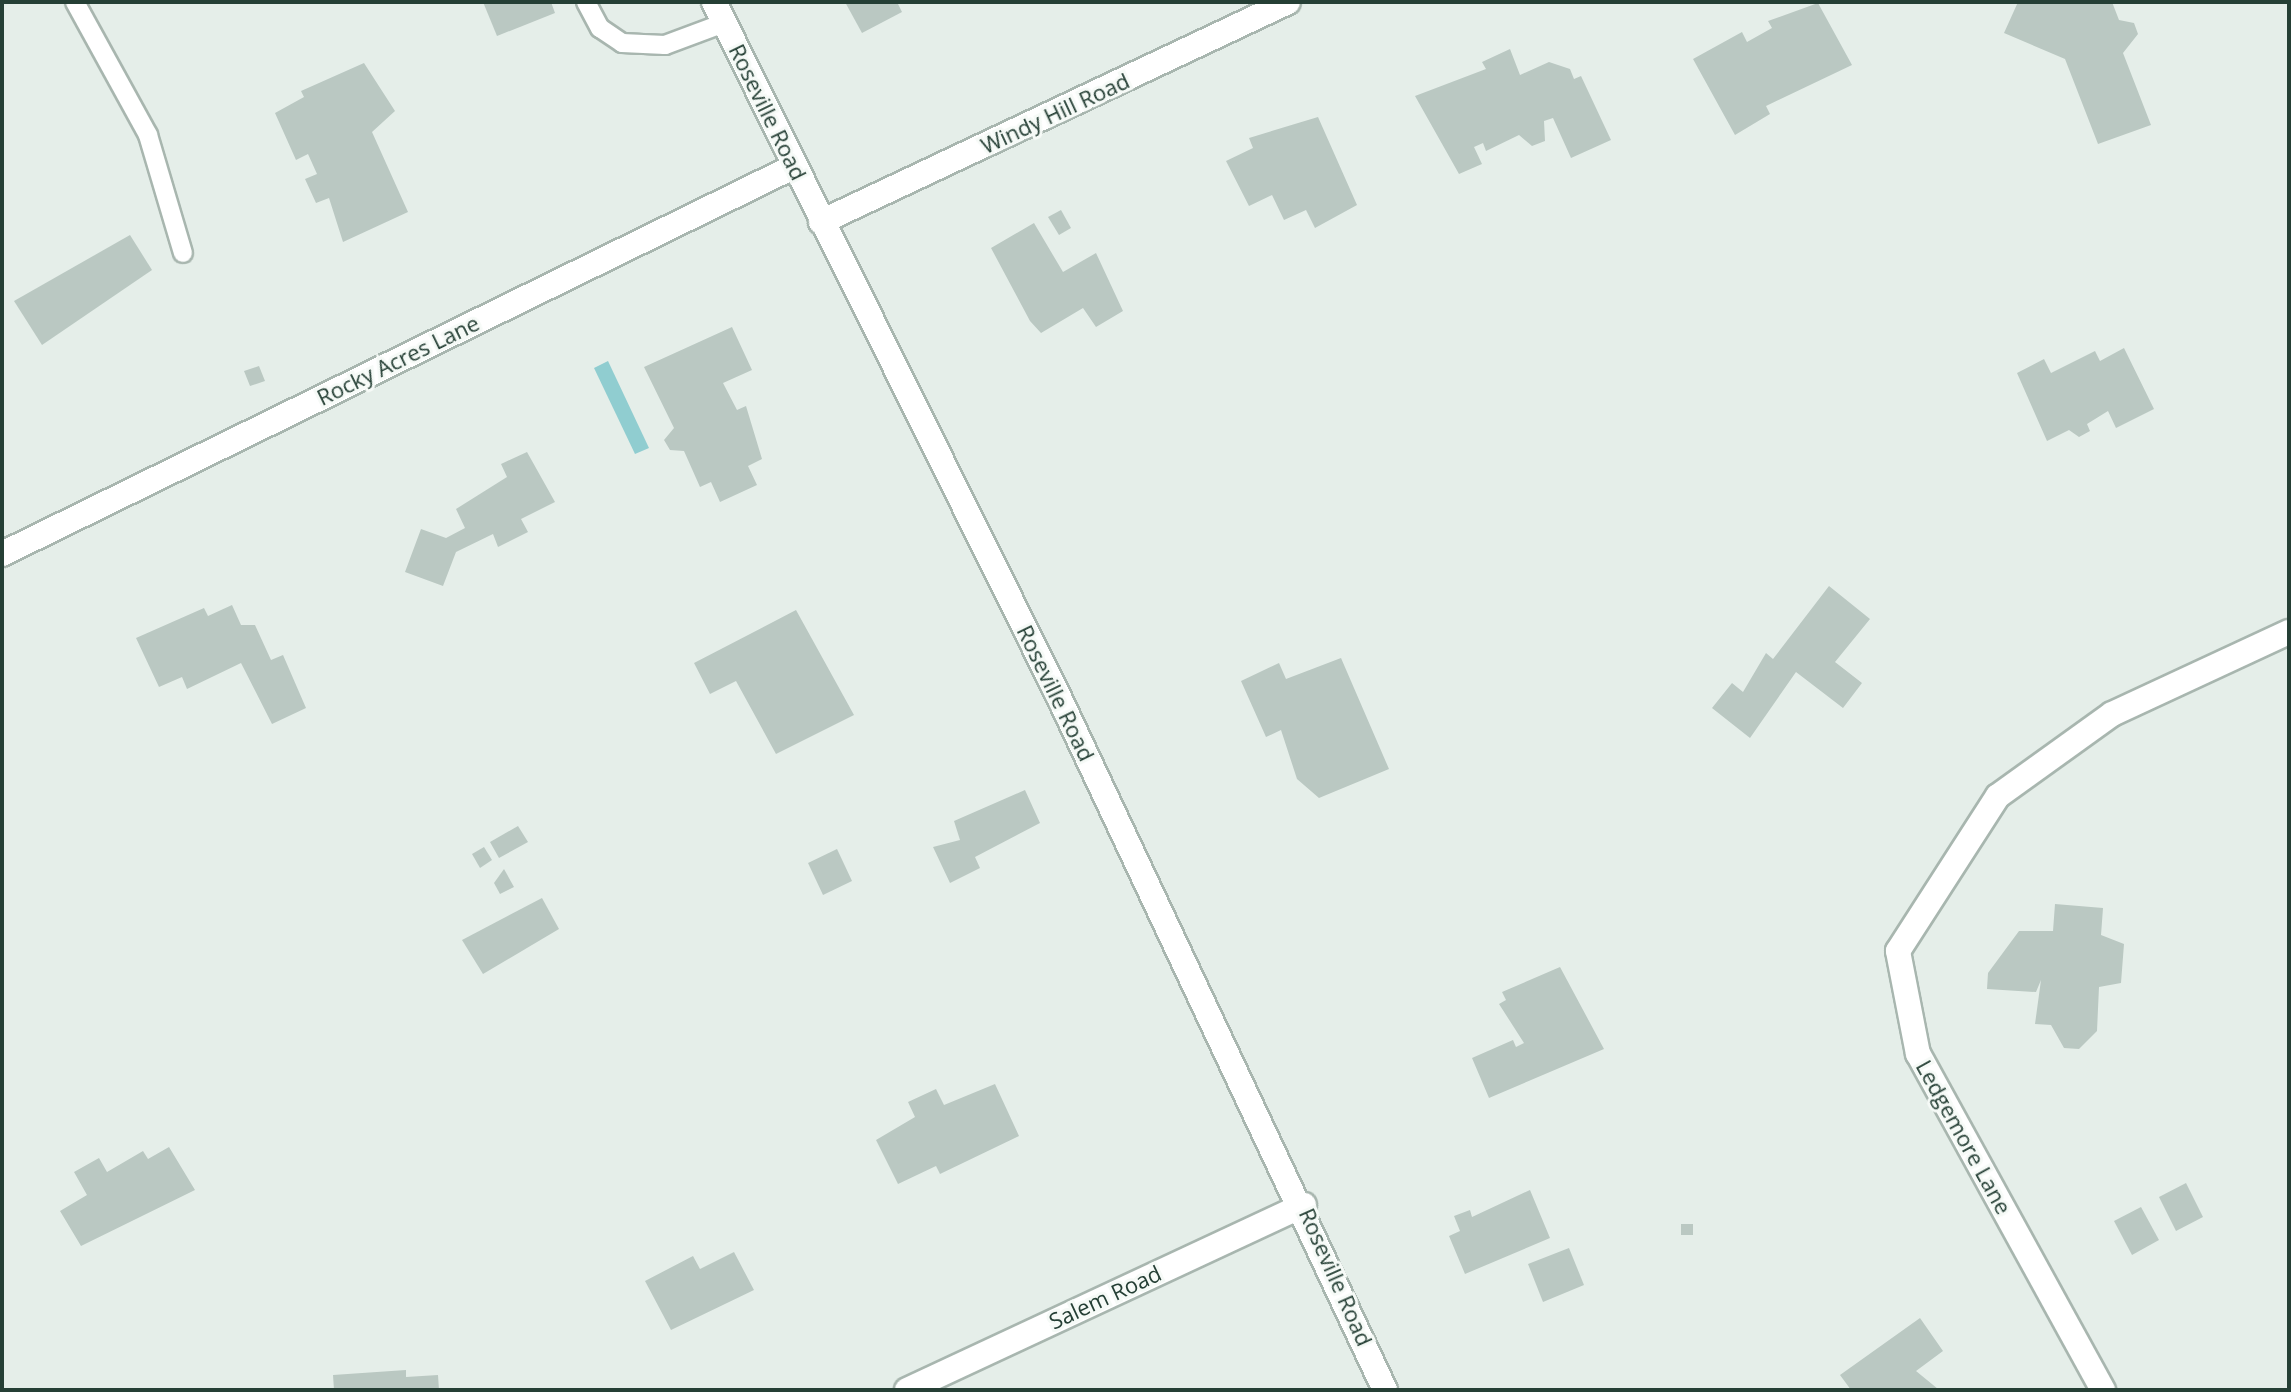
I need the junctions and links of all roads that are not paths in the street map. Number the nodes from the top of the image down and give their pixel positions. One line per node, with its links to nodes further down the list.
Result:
1 (75, 2): 7 (lane)
2 (586, 2): 4 (lane)
3 (1288, 2): 6 (street, Windy Hill Road)
4 (719, 13): 5 (street, Roseville Road)
5 (795, 166): 6 (street, Roseville Road); 8 (street, Rocky Acres Lane)
6 (821, 222): 10 (street, Roseville Road)
7 (183, 253)
8 (2, 554)
9 (2289, 632): 13 (street, Ledgemore Lane)
10 (1304, 1205): 11 (street, Salem Road); 12 (street, Roseville Road)
11 (907, 1390)
12 (1385, 1390)
13 (2103, 1390)

